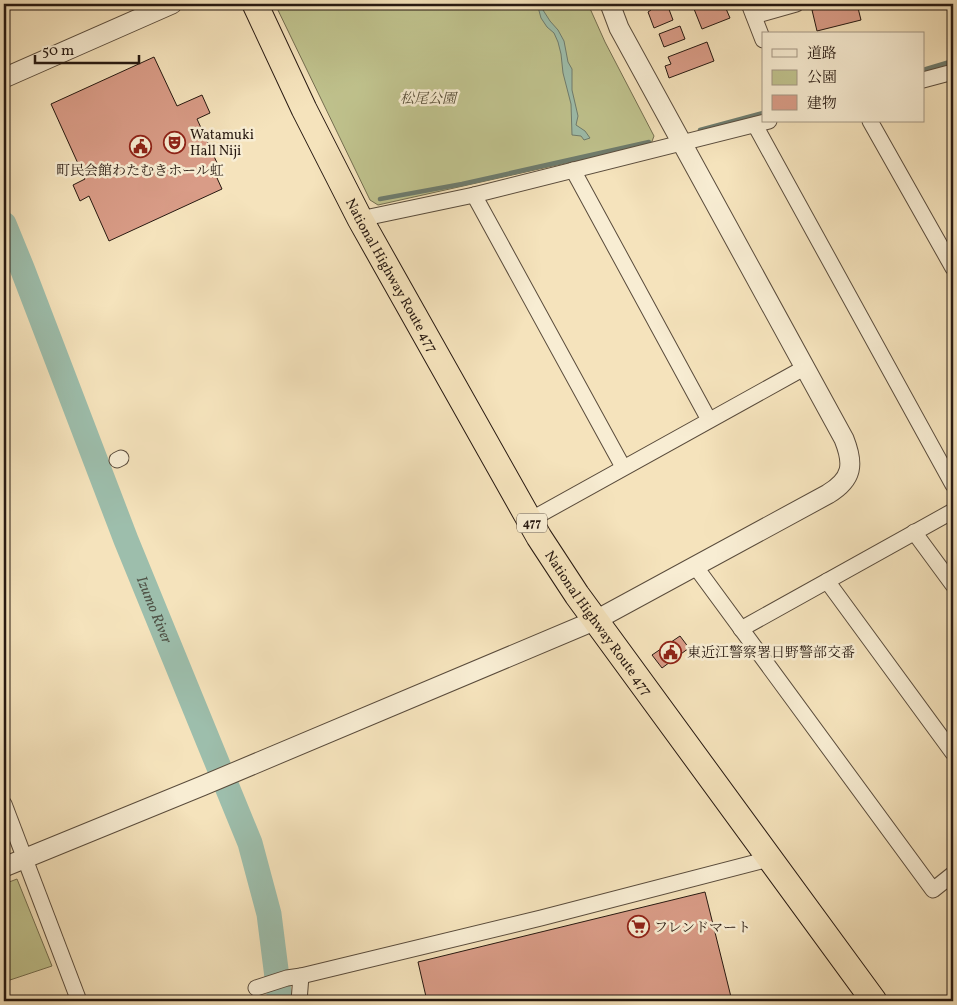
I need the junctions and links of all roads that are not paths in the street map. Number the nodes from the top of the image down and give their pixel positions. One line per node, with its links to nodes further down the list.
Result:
1 (172, 4): 8 (street)
2 (255, 4): 15 (highway, National Highway Route 477 / 477)
3 (610, 4): 12 (street)
4 (796, 4): 5 (street)
5 (751, 10): 6 (street)
6 (762, 38)
7 (953, 72): 9 (street)
8 (4, 78)
9 (924, 80)
10 (871, 122): 16 (street)
11 (762, 123): 12 (street); 20 (street)
12 (682, 144): 13 (street); 17 (street)
13 (573, 170): 14 (street); 18 (street)
14 (474, 195): 15 (street); 19 (street)
15 (360, 219): 22 (highway, National Highway Route 477 / 477)
16 (953, 268)
17 (804, 368): 18 (street); 24 (street)
18 (709, 420): 19 (street)
19 (623, 467): 22 (street)
20 (953, 486)
21 (953, 511): 23 (street)
22 (530, 520): 27 (highway, National Highway Route 477 / 477)
23 (914, 532): 25 (street); 26 (street)
24 (695, 566): 27 (street); 28 (street)
25 (827, 581): 28 (street); 29 (street)
26 (953, 585)
27 (596, 620): 31 (street); 32 (highway, National Highway Route 477 / 477)
28 (741, 629): 34 (street)
29 (953, 753)
30 (4, 804): 31 (street)
31 (24, 859): 33 (street); 37 (street)
32 (769, 859): 35 (street); 39 (highway, National Highway Route 477 / 477)
33 (4, 868)
34 (953, 874)
35 (294, 977): 36 (street); 38 (street)
36 (256, 988)
37 (79, 1001)
38 (299, 1001)
39 (874, 1001)

